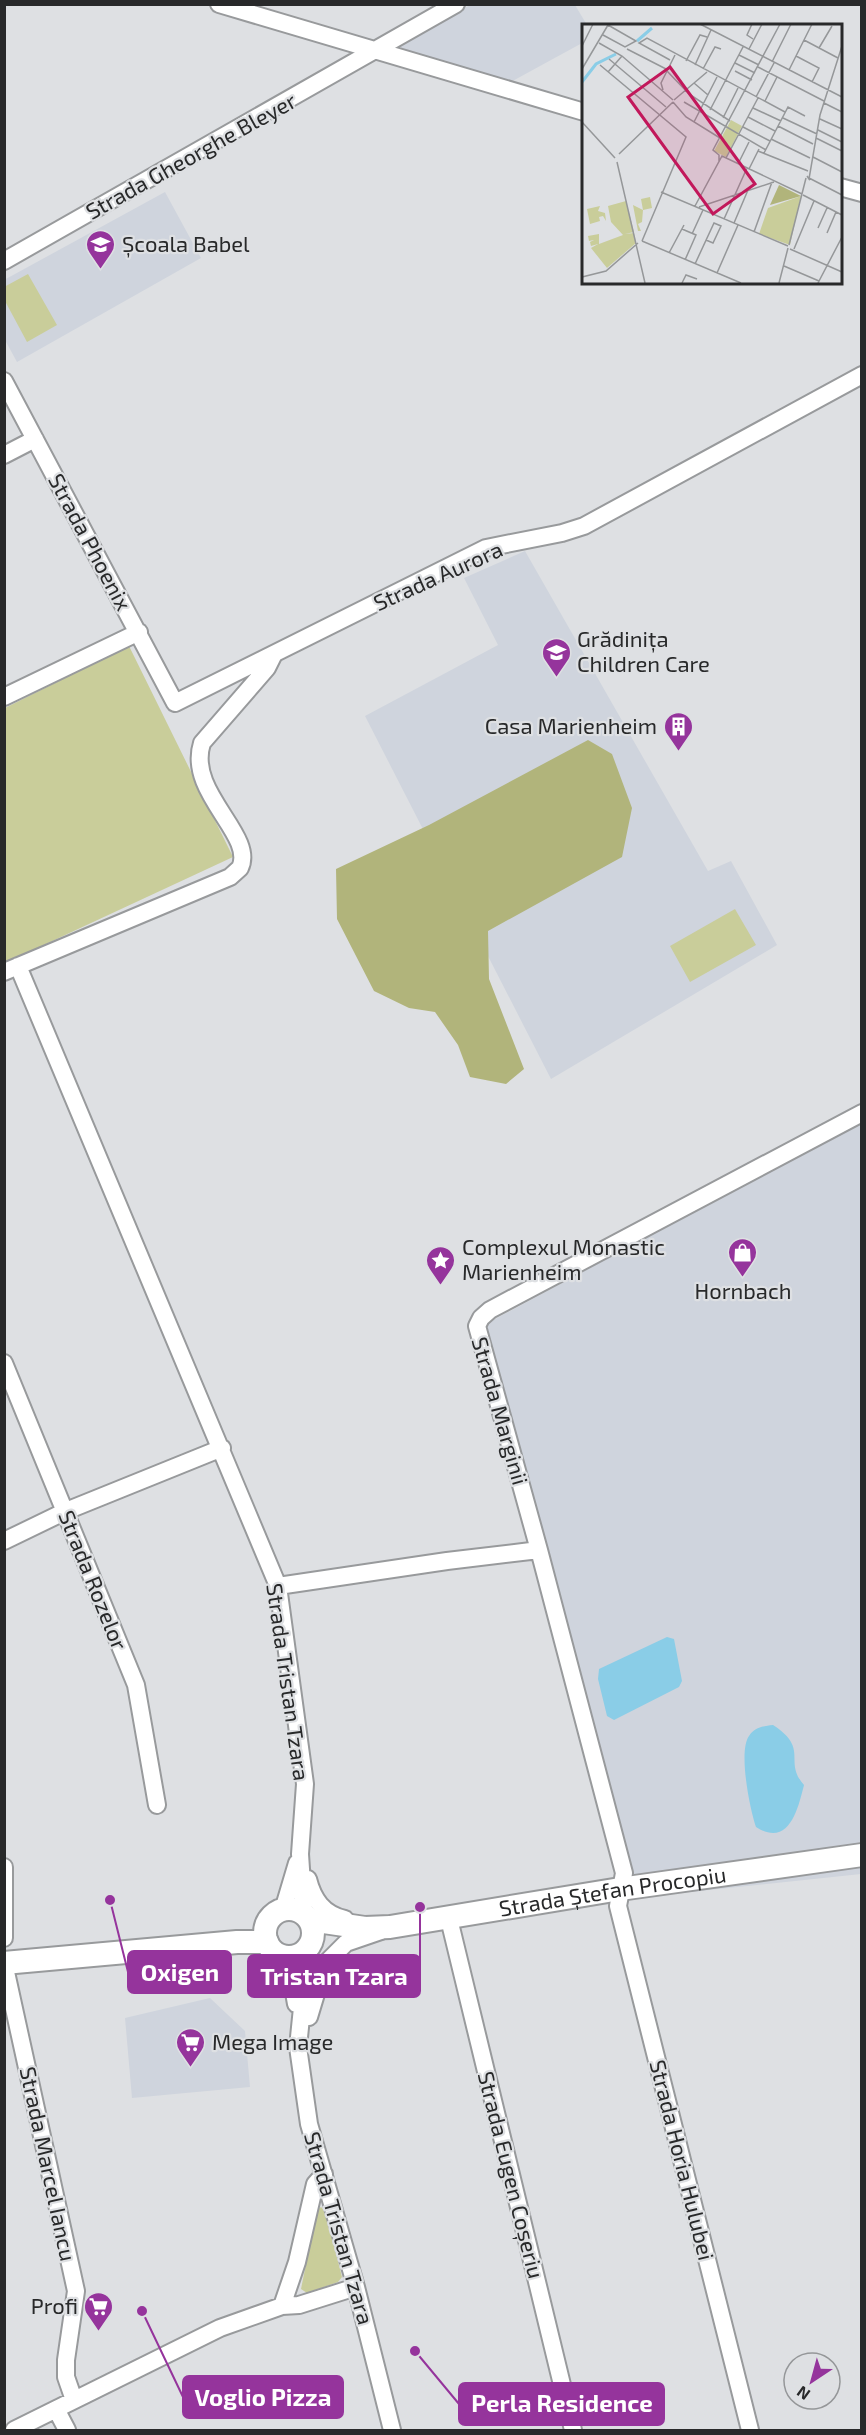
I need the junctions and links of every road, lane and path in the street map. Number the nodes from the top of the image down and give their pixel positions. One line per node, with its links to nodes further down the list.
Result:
1 (219, 4): 3 (street)
2 (456, 4): 3 (street, Strada Gheorghe Bleyer)
3 (376, 51): 4 (street); 7 (street, Strada Gheorghe Bleyer)
4 (582, 111)
5 (842, 188): 6 (street)
6 (861, 193)
7 (4, 261)
8 (861, 375): 13 (street, Strada Aurora)
9 (4, 381): 10 (street, Strada Phoenix)
10 (35, 439): 11 (street); 12 (street, Strada Phoenix)
11 (4, 455)
12 (139, 632): 14 (street); 15 (street, Strada Phoenix)
13 (273, 654): 15 (street, Strada Aurora); 16 (street)
14 (4, 697)
15 (175, 703)
16 (11, 969): 19 (street, Strada Tristan Tzara)
17 (861, 1113): 22 (street, Strada Marginii)
18 (4, 1362): 20 (street, Strada Rozelor)
19 (222, 1448): 20 (street); 23 (street, Strada Tristan Tzara)
20 (66, 1511): 21 (street); 24 (street, Strada Rozelor)
21 (4, 1541)
22 (539, 1550): 23 (street); 28 (street, Strada Marginii)
23 (278, 1586): 25 (street, Strada Tristan Tzara)
24 (157, 1805)
25 (300, 1854): 29 (street, Strada Tristan Tzara); 31 (street, Strada Tristan Tzara)
26 (861, 1856): 28 (street, Strada Ștefan Procopiu)
27 (4, 1867): 34 (street)
28 (620, 1889): 30 (street, Strada Ștefan Procopiu); 47 (street, Strada Horia Hulubei)
29 (299, 1914): 32 (street, Strada Ștefan Procopiu); 33 (street); 35 (street)
30 (449, 1919): 31 (street, Strada Ștefan Procopiu); 46 (street, Strada Eugen Coșeriu)
31 (390, 1927): 32 (street, Strada Ștefan Procopiu); 37 (street)
32 (365, 1928): 35 (street, Strada Ștefan Procopiu)
33 (266, 1934): 35 (street); 36 (street)
34 (4, 1938)
35 (303, 1950): 37 (street, Strada Tristan Tzara)
36 (4, 1963): 41 (street, Strada Marcel Iancu)
37 (298, 2048): 38 (street, Strada Tristan Tzara)
38 (324, 2174): 39 (street, Strada Tristan Tzara); 40 (street)
39 (356, 2287): 40 (street); 45 (street, Strada Tristan Tzara)
40 (282, 2306): 41 (street)
41 (74, 2400): 42 (street)
42 (56, 2409): 43 (street); 44 (street)
43 (14, 2430)
44 (68, 2430)
45 (392, 2430)
46 (573, 2430)
47 (750, 2430)

